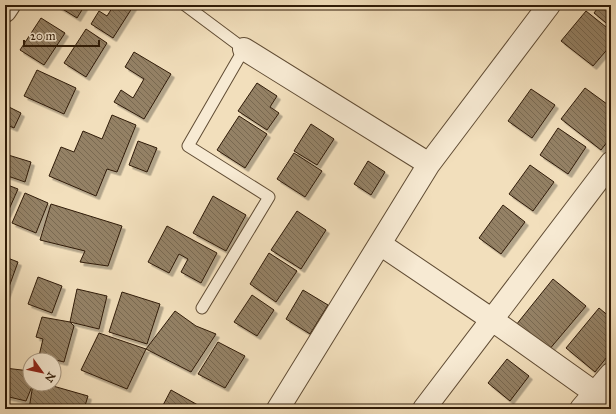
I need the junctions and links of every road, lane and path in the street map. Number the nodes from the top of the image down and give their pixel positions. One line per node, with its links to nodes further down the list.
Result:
1 (9, 5): 4 (street)
2 (185, 5): 5 (lane)
3 (549, 5): 7 (street)
4 (5, 11)
5 (244, 49): 7 (street); 9 (lane)
6 (611, 163): 10 (street)
7 (429, 164): 8 (street)
8 (380, 244): 10 (street); 13 (street)
9 (202, 308)
10 (491, 319): 12 (street); 14 (street)
11 (611, 374): 12 (street)
12 (588, 401): 15 (street)
13 (278, 409)
14 (424, 409)
15 (611, 409)

